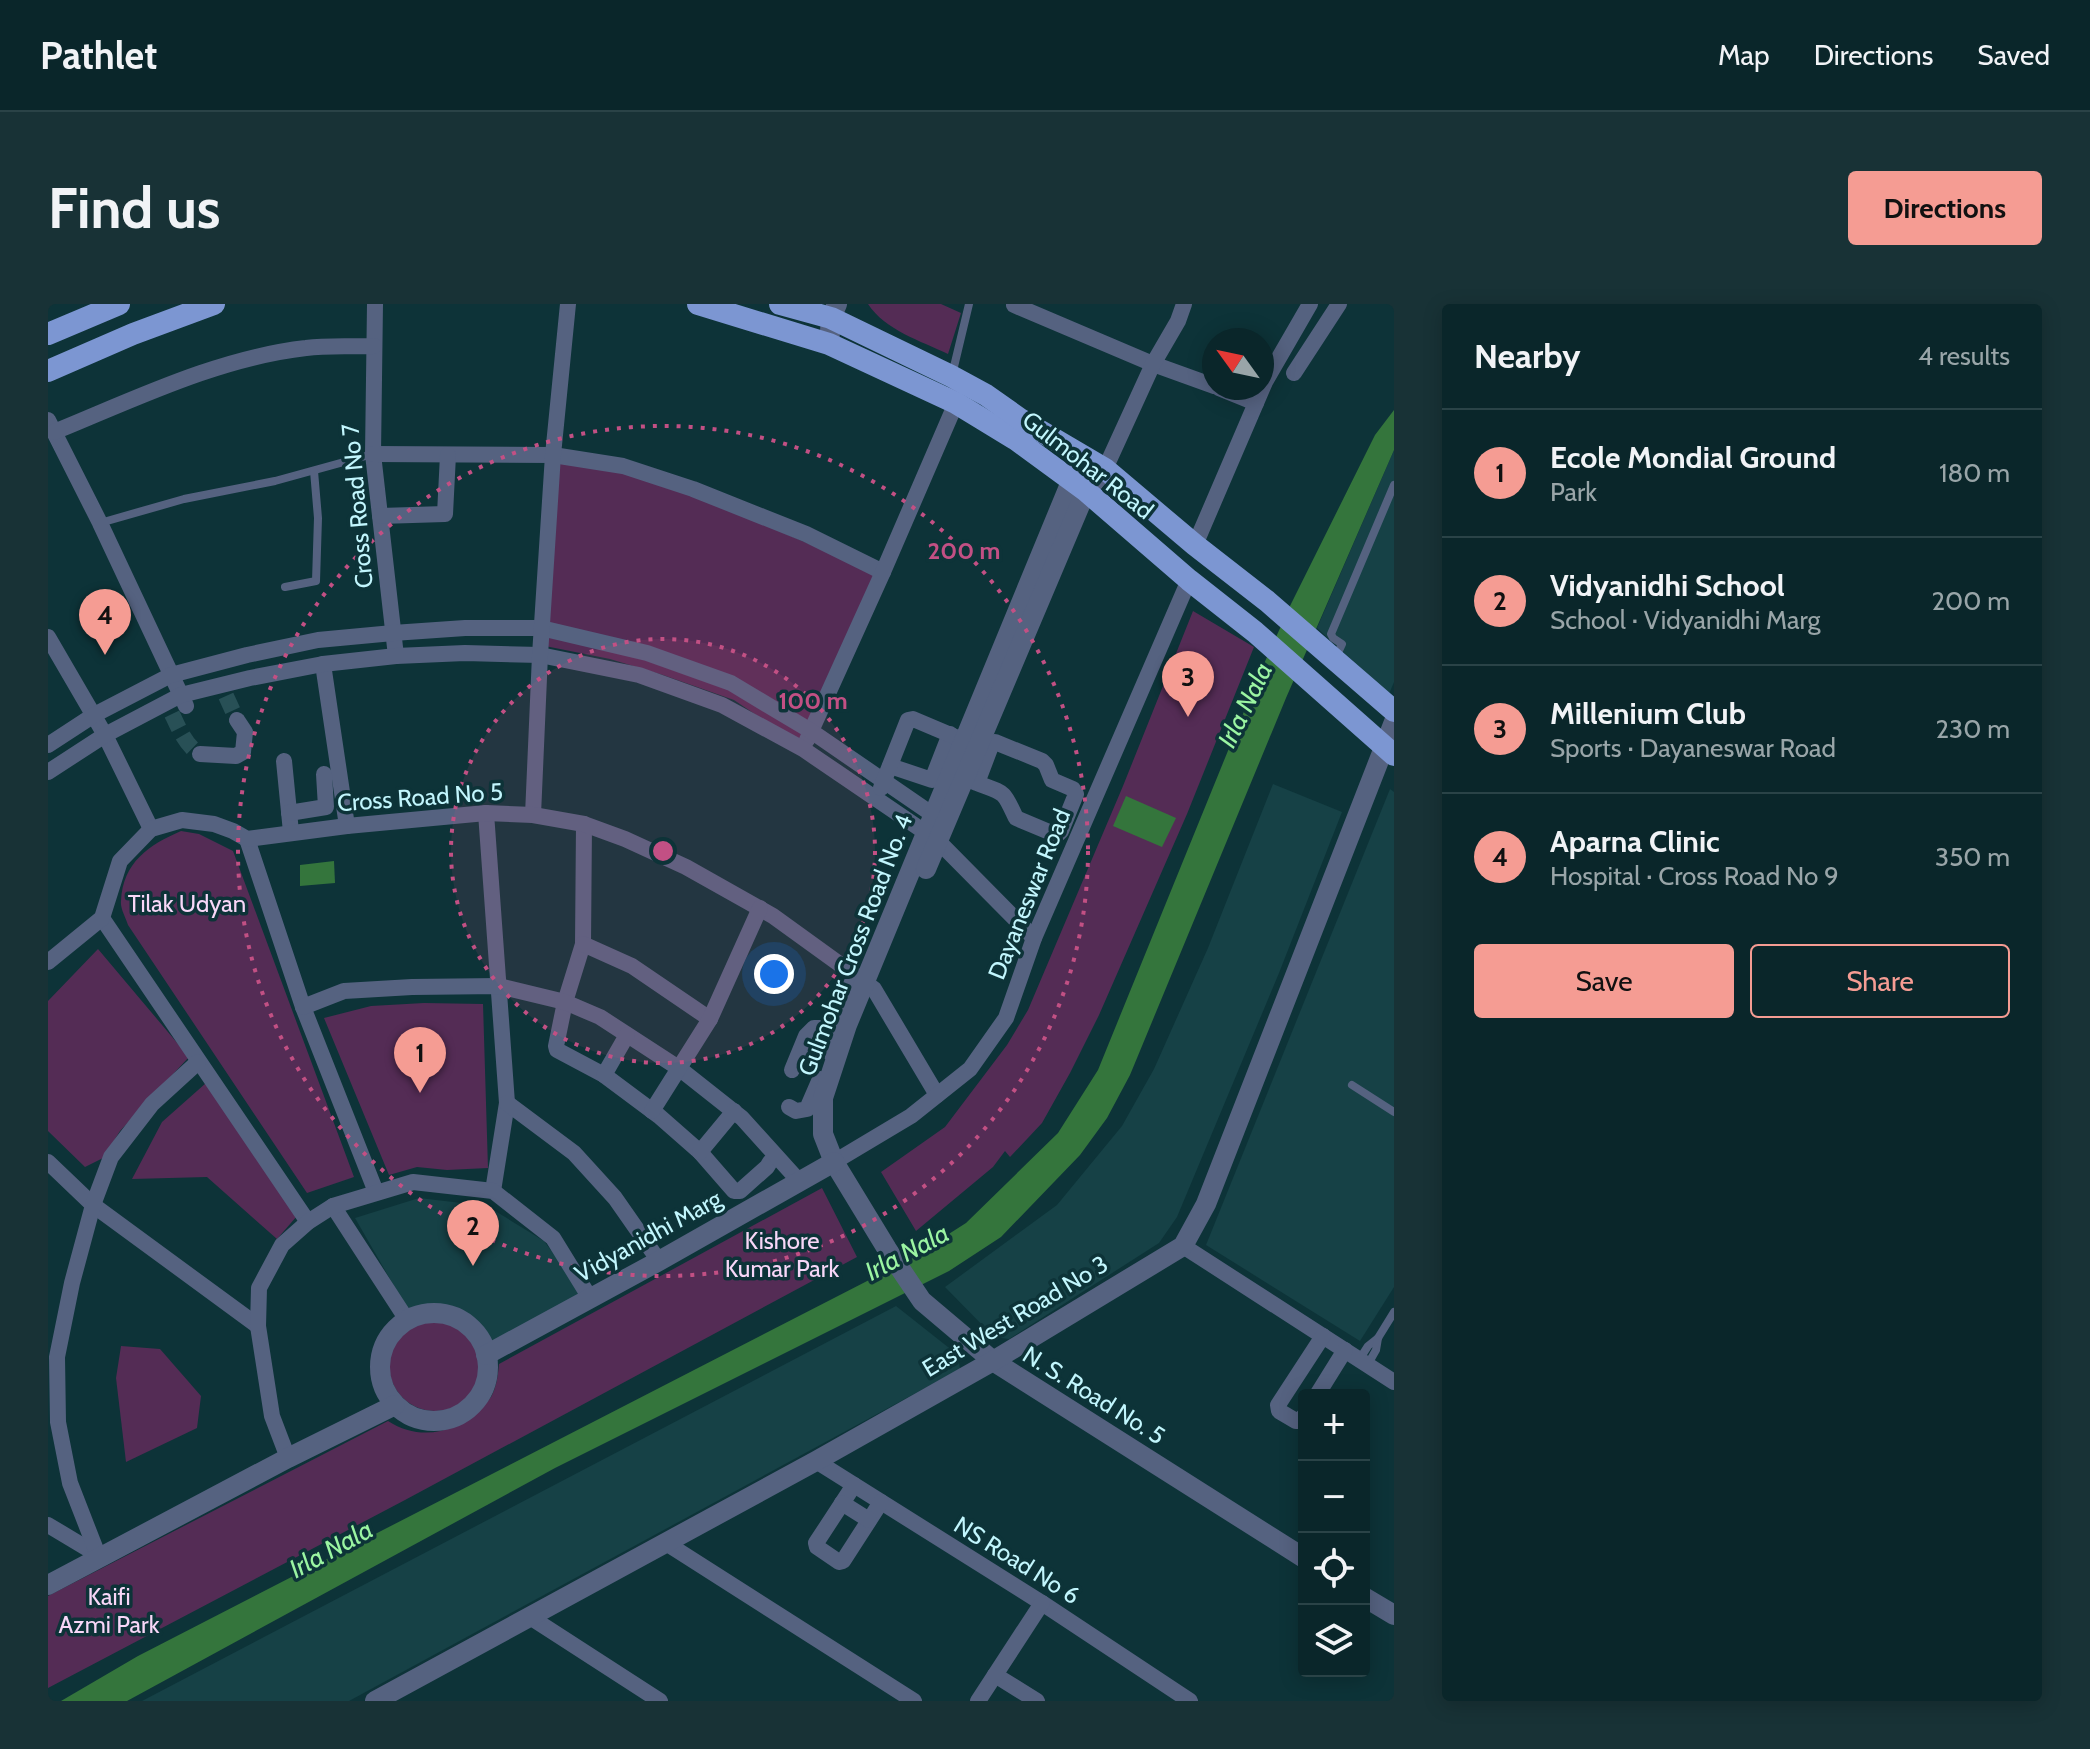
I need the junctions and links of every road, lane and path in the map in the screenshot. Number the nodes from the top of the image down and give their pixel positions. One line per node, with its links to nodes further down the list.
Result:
1 (119, 304): 13 (main road)
2 (214, 304): 17 (main road)
3 (375, 304): 15 (street, Cross Road No 7)
4 (568, 304): 27 (street)
5 (698, 304): 14 (main road, Gulmohar Road)
6 (780, 304): 12 (main road, Gulmohar Road)
7 (969, 304): 19 (lane)
8 (1184, 304): 16 (street)
9 (1310, 304): 23 (street)
10 (1339, 304): 18 (street)
11 (1014, 305): 16 (street)
12 (839, 309): 14 (street); 19 (main road, Gulmohar Road)
13 (48, 334)
14 (829, 344): 22 (main road, Gulmohar Road)
15 (374, 346): 24 (street); 25 (street, Cross Road No 7)
16 (1153, 364): 20 (street); 29 (street)
17 (48, 371)
18 (1294, 373)
19 (951, 376): 22 (street); 28 (main road, Gulmohar Road)
20 (1202, 382)
21 (1248, 400): 23 (street)
22 (956, 403): 32 (main road, Gulmohar Road); 36 (street)
23 (1256, 403): 35 (street)
24 (51, 426): 34 (street)
25 (373, 454): 26 (street); 30 (lane); 33 (street, Cross Road No 7)
26 (448, 455): 27 (street); 33 (street)
27 (553, 455): 36 (street); 39 (street)
28 (1082, 455): 29 (main road, Gulmohar Road); 32 (street, Gulmohar Cross Road No. 4)
29 (1105, 469): 32 (street, Gulmohar Cross Road No. 4); 35 (main road, Gulmohar Road)
30 (314, 471): 34 (lane); 38 (lane)
31 (1394, 485): 44 (lane)
32 (1079, 486): 37 (main road, Gulmohar Road); 56 (street, Gulmohar Cross Road No. 4); 65 (street, Gulmohar Cross Road No. 4)
33 (380, 516): 40 (street, Cross Road No 7)
34 (100, 523): 47 (street)
35 (1195, 545): 44 (main road, Gulmohar Road)
36 (883, 572): 54 (street)
37 (1189, 580): 59 (main road, Gulmohar Road); 78 (street, Dayaneswar Road)
38 (285, 587)
39 (541, 628): 40 (street); 42 (street); 54 (street)
40 (393, 633): 43 (street, Cross Road No 7); 46 (street)
41 (48, 637): 51 (street)
42 (540, 655): 43 (street); 58 (street); 69 (street)
43 (396, 656): 45 (street)
44 (1335, 660): 50 (main road, Gulmohar Road)
45 (323, 664): 48 (street); 71 (street)
46 (207, 665): 47 (street); 48 (street)
47 (171, 675): 49 (street); 51 (street)
48 (215, 693): 49 (street)
49 (177, 704): 55 (street)
50 (1394, 711)
51 (94, 715): 55 (street); 57 (street)
52 (234, 720): 60 (street)
53 (1394, 722): 59 (street)
54 (811, 731): 58 (street); 64 (street)
55 (105, 735): 62 (street); 73 (street)
56 (957, 737): 64 (street); 64 (street); 72 (street, Gulmohar Cross Road No. 4)
57 (48, 745)
58 (803, 749): 66 (street)
59 (1389, 752): 110 (street)
60 (200, 754)
61 (284, 761): 67 (street)
62 (48, 771)
63 (325, 773): 67 (street)
64 (887, 773): 66 (street); 72 (street)
65 (971, 780): 65 (street); 72 (street, Gulmohar Cross Road No. 4)
66 (877, 799): 72 (street)
67 (289, 813): 74 (street)
68 (486, 813): 69 (street, Cross Road No 5); 71 (street, Cross Road No 5); 82 (street)
69 (533, 815): 70 (street, Cross Road No 5)
70 (584, 824): 76 (street, Cross Road No 5); 79 (street)
71 (347, 826): 74 (street, Cross Road No 5)
72 (936, 828): 78 (street); 81 (street, Gulmohar Cross Road No. 4)
73 (151, 829): 75 (street); 77 (street)
74 (291, 832): 75 (street, Cross Road No 5)
75 (247, 839): 84 (street)
76 (760, 908): 81 (street, Cross Road No 5); 85 (street)
77 (102, 918): 80 (street); 88 (street)
78 (1034, 938): 93 (street, Dayaneswar Road)
79 (583, 944): 83 (street); 85 (street)
80 (48, 962)
81 (864, 982): 86 (street); 93 (street); 98 (street, Gulmohar Cross Road No. 4); 103 (street, Gulmohar Cross Road No. 4)
82 (499, 986): 83 (street); 84 (street); 94 (street)
83 (565, 1002): 87 (street); 91 (street)
84 (303, 1007): 106 (street)
85 (710, 1019): 89 (street)
86 (827, 1034): 90 (street); 98 (street)
87 (627, 1035): 89 (street); 91 (street)
88 (198, 1062): 107 (street); 109 (street)
89 (680, 1069): 95 (street); 97 (street)
90 (792, 1070)
91 (604, 1075): 97 (street)
92 (1352, 1085): 99 (lane)
93 (937, 1095): 103 (street, Dayaneswar Road)
94 (507, 1103): 105 (street); 111 (street)
95 (729, 1104): 100 (street); 104 (street)
96 (789, 1107): 98 (street)
97 (652, 1111): 100 (street)
98 (815, 1111): 103 (street, Gulmohar Cross Road No. 4)
99 (1394, 1112)
100 (699, 1151): 102 (street)
101 (48, 1162): 107 (street)
102 (770, 1162)
103 (834, 1162): 104 (street, Vidyanidhi Marg); 120 (street, N. S. Road No. 5)
104 (799, 1181): 111 (street, Vidyanidhi Marg)
105 (493, 1191): 106 (street); 112 (street)
106 (376, 1192): 108 (street)
107 (93, 1205): 115 (street); 118 (street)
108 (333, 1206): 109 (street); 114 (street)
109 (308, 1222): 115 (street)
110 (1183, 1246): 116 (street); 120 (street, East West Road No 3)
111 (659, 1261): 112 (street, Vidyanidhi Marg)
112 (590, 1298): 119 (street, Vidyanidhi Marg)
113 (1394, 1312): 121 (lane)
114 (407, 1320): 119 (street); 124 (street)
115 (258, 1326): 126 (street)
116 (1323, 1336): 117 (street); 125 (street)
117 (1345, 1350): 121 (street); 123 (street)
118 (53, 1354): 135 (street)
119 (486, 1355): 124 (street)
120 (993, 1361): 127 (street, East West Road No 3); 134 (street, N. S. Road No. 5)
121 (1363, 1362): 122 (street)
122 (1394, 1382)
123 (1321, 1389)
124 (395, 1405): 126 (street)
125 (1298, 1421)
126 (288, 1458): 135 (street)
127 (816, 1461): 128 (street, NS Road No 6); 133 (street, East West Road No 3)
128 (854, 1485): 129 (street, NS Road No 6); 130 (street)
129 (881, 1502): 131 (street); 138 (street, NS Road No 6)
130 (842, 1503): 131 (street); 131 (street)
131 (869, 1520)
132 (48, 1525): 135 (street)
133 (666, 1543): 140 (street, East West Road No 3); 144 (street)
134 (1298, 1554)
135 (98, 1556): 136 (street)
136 (48, 1585)
137 (1370, 1601): 139 (street)
138 (1042, 1603): 141 (street); 147 (street, NS Road No 6)
139 (1394, 1615)
140 (530, 1617): 142 (street, East West Road No 3); 143 (street)
141 (995, 1675): 145 (street); 146 (street)
142 (375, 1701)
143 (660, 1701)
144 (914, 1701)
145 (978, 1701)
146 (1037, 1701)
147 (1190, 1701)

